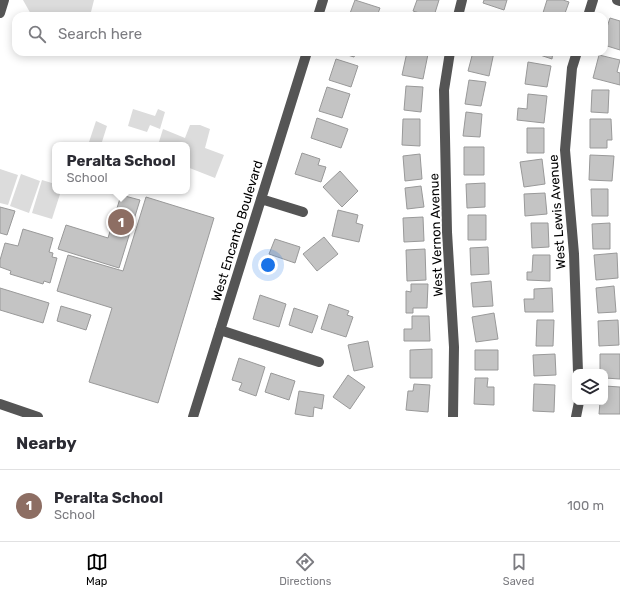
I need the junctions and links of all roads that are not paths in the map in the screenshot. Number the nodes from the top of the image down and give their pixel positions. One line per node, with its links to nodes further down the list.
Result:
1 (4, 0): 10 (street)
2 (323, 0): 7 (street)
3 (462, 0): 8 (street)
4 (593, 0): 9 (street)
5 (617, 0): 6 (street)
6 (620, 1)
7 (319, 12)
8 (459, 12)
9 (589, 12)
10 (0, 13)
11 (306, 56): 14 (street, West Encanto Boulevard)
12 (449, 56): 23 (street, West Vernon Avenue)
13 (576, 56): 18 (street, West Lewis Avenue)
14 (261, 199): 15 (street); 16 (street, West Encanto Boulevard)
15 (303, 212)
16 (220, 330): 17 (street); 22 (street, West Encanto Boulevard)
17 (319, 362)
18 (578, 369)
19 (0, 404): 21 (street)
20 (578, 405): 24 (street)
21 (38, 417)
22 (193, 417)
23 (452, 417)
24 (576, 417)

